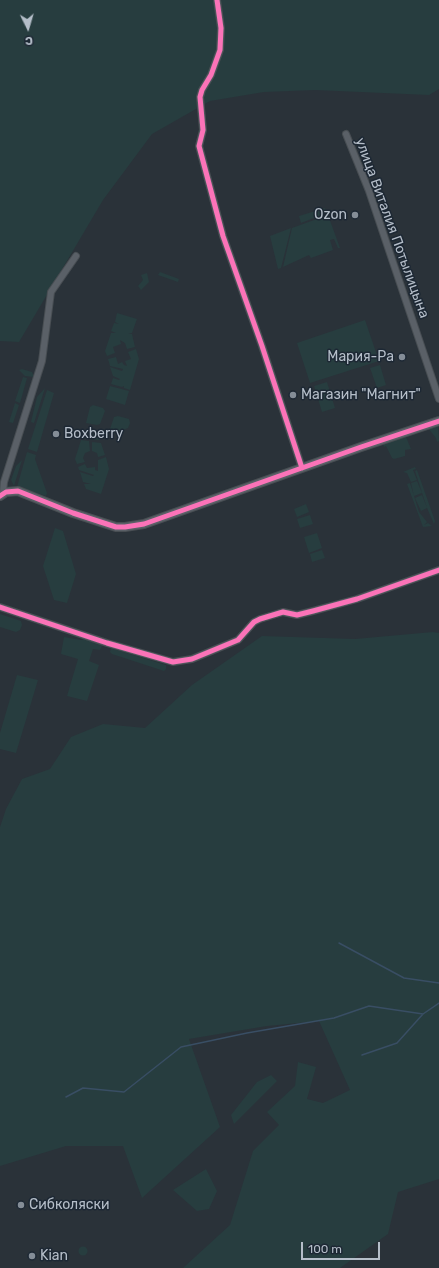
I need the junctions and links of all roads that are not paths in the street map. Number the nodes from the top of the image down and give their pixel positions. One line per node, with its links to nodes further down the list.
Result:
1 (217, 0): 6 (street)
2 (346, 134): 4 (street, улица Виталия Потылицына)
3 (76, 256): 7 (street)
4 (439, 399)
5 (439, 421): 6 (street)
6 (302, 468): 7 (street)
7 (1, 495)
8 (439, 570): 9 (street)
9 (0, 607)

